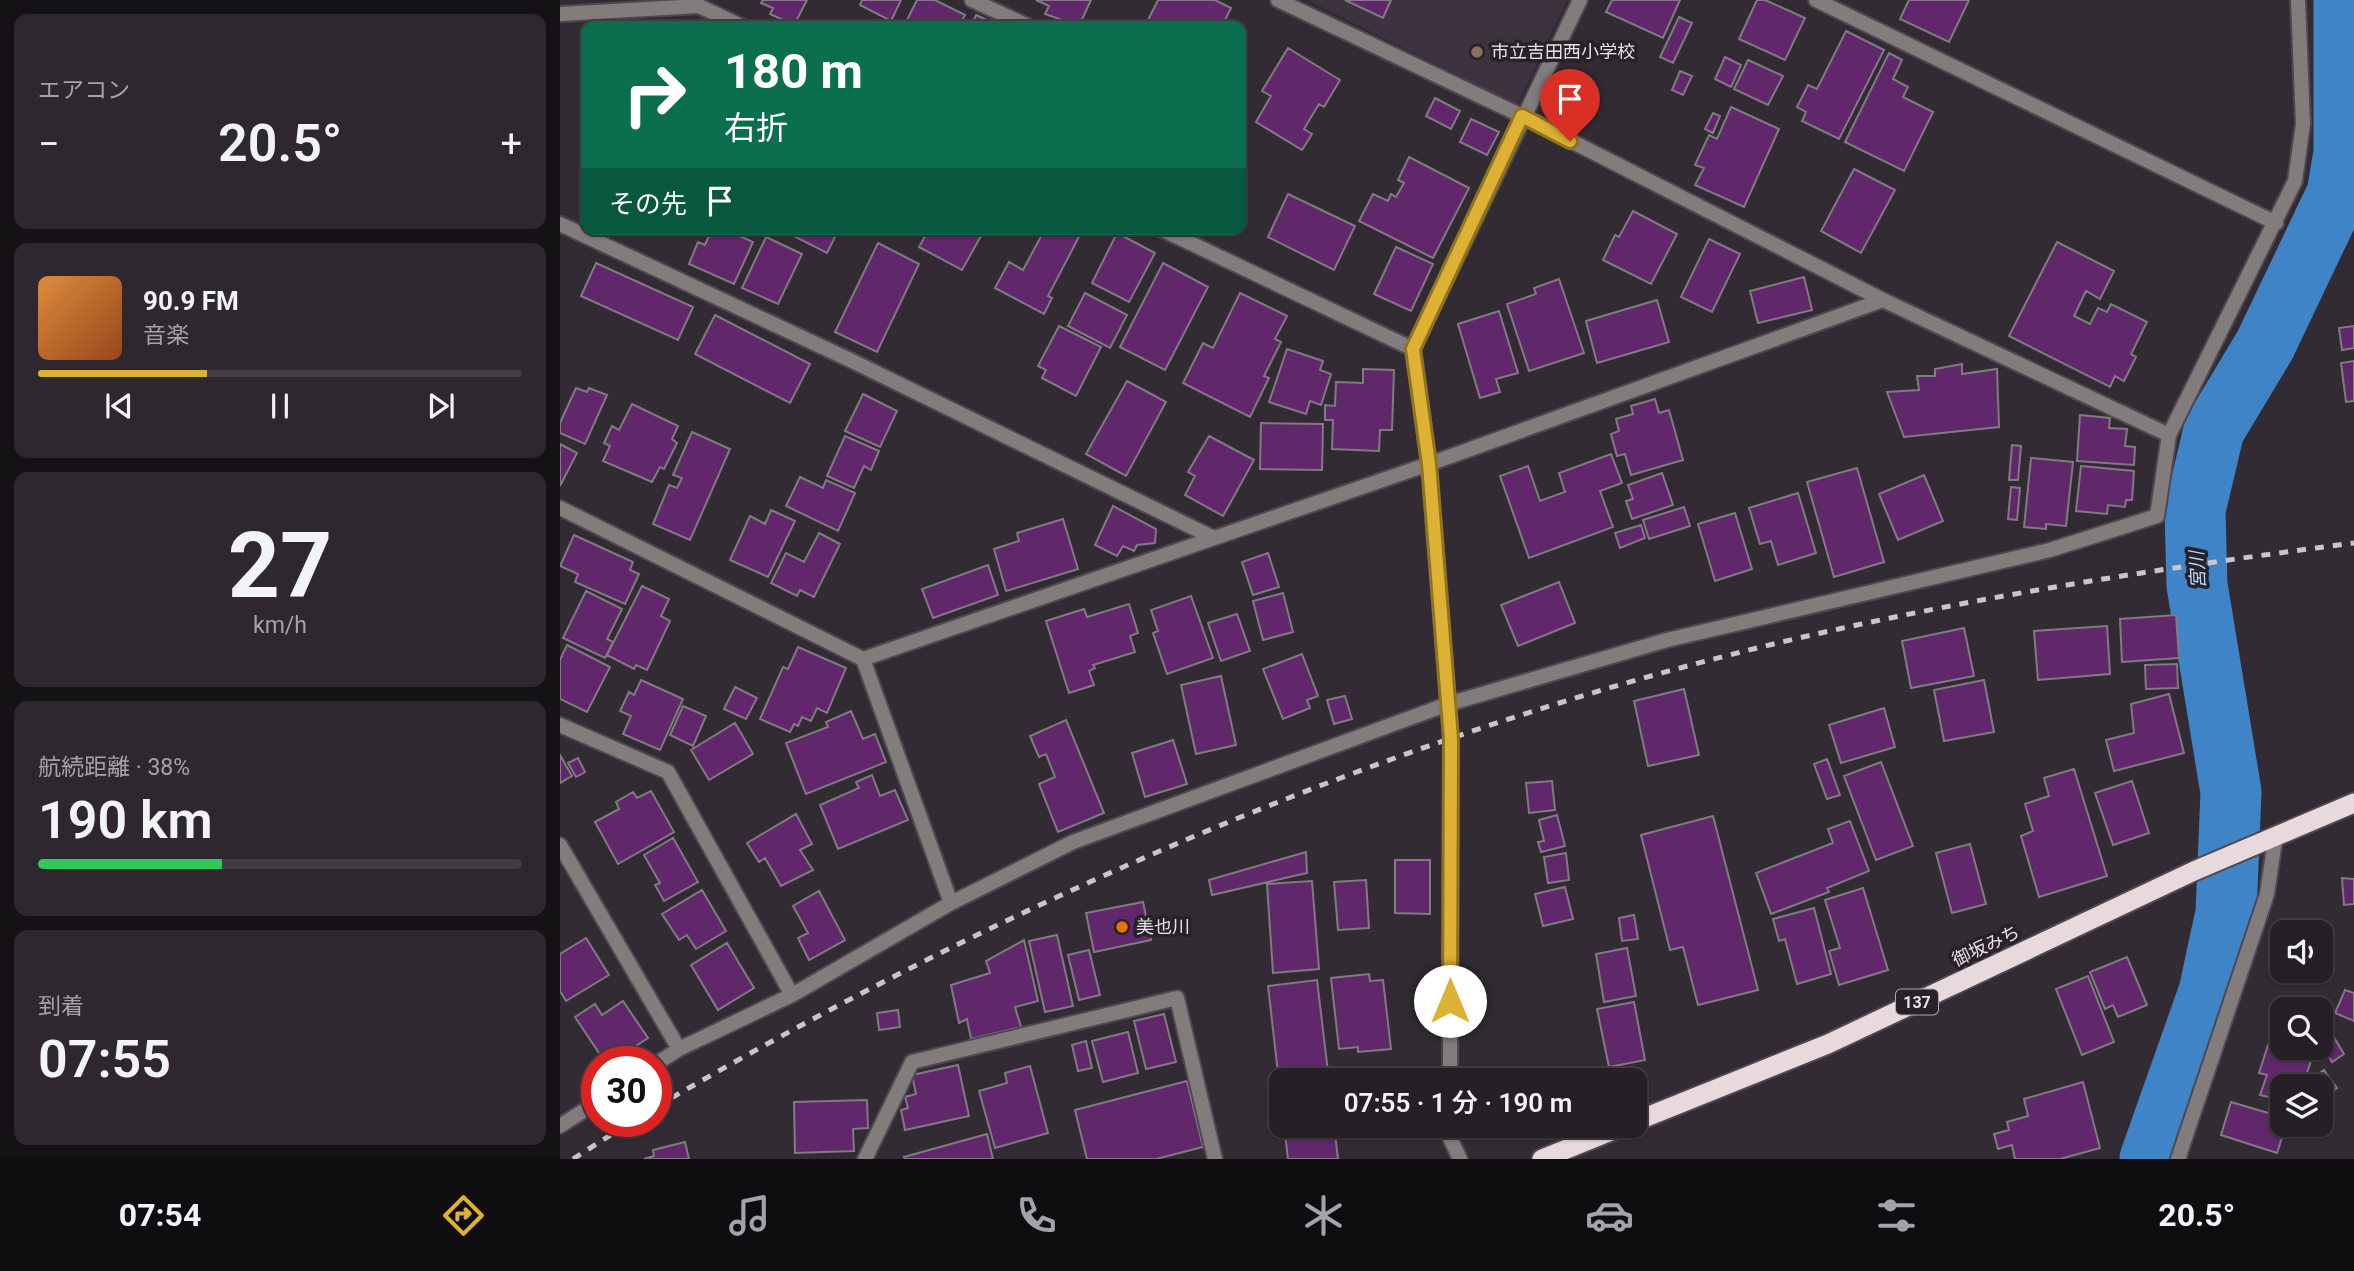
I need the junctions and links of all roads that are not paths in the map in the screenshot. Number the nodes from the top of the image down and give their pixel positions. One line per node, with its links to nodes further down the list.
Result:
1 (972, 0): 8 (street)
2 (1278, 0): 9 (street)
3 (1580, 0): 9 (street)
4 (1815, 0): 10 (street)
5 (2298, 0): 10 (street)
6 (560, 14): 7 (street)
7 (730, 21)
8 (1017, 21)
9 (1522, 116): 15 (street); 16 (street)
10 (2276, 223): 17 (street)
11 (560, 224): 12 (street)
12 (581, 234)
13 (583, 235): 20 (street)
14 (1174, 235): 16 (street)
15 (1883, 300): 17 (street); 18 (street)
16 (1413, 349): 18 (street)
17 (2169, 435): 22 (street)
18 (1429, 464): 20 (street); 22 (street)
19 (560, 508): 21 (street)
20 (1214, 538): 21 (street)
21 (863, 659): 27 (street)
22 (1448, 704): 27 (street); 31 (street)
23 (560, 725): 28 (street)
24 (2354, 803): 25 (highway, 御坂みち / 137)
25 (2276, 834): 33 (highway, 御坂みち / 137); 41 (street)
26 (560, 845): 29 (street)
27 (951, 903): 28 (street)
28 (792, 995): 29 (street)
29 (679, 1049): 30 (street)
30 (672, 1054)
31 (1450, 1068)
32 (581, 1112): 34 (street)
33 (1647, 1117)
34 (560, 1126)
35 (1450, 1138): 39 (street)
36 (1594, 1138): 40 (highway)
37 (865, 1159): 38 (street)
38 (1215, 1159)
39 (1460, 1159)
40 (1542, 1159)
41 (2178, 1159)

